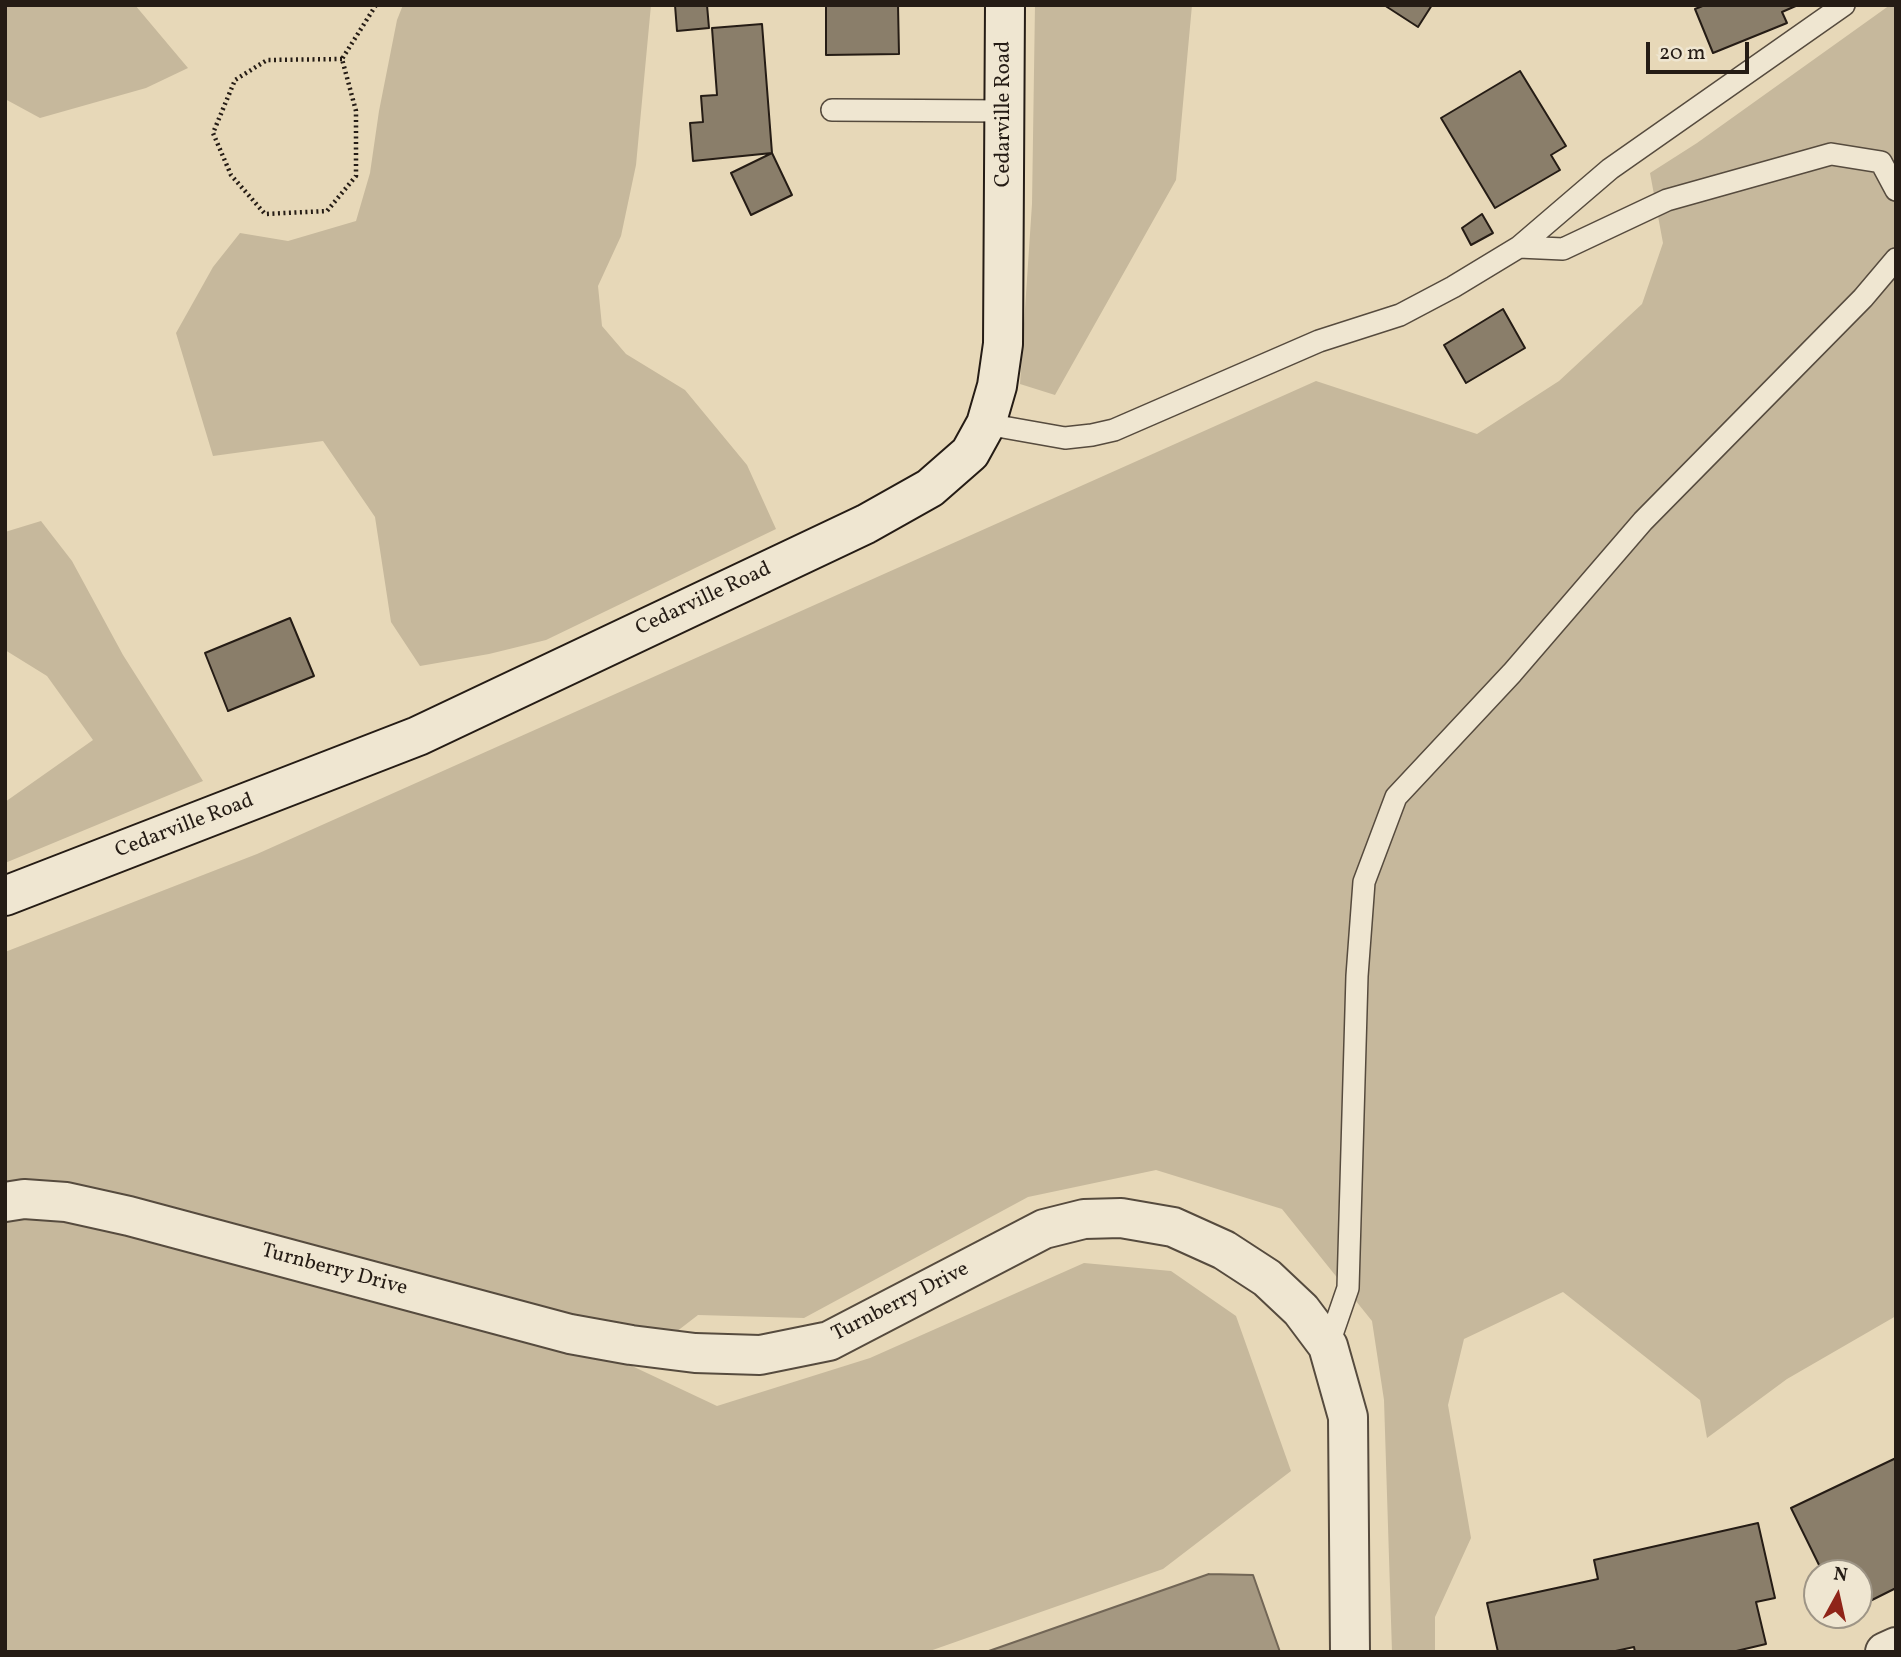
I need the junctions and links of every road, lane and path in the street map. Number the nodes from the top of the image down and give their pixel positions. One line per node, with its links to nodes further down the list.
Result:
1 (376, 5): 4 (path)
2 (1005, 5): 6 (street, Cedarville Road)
3 (1844, 5): 8 (lane)
4 (342, 59): 4 (path)
5 (832, 110): 6 (lane)
6 (1005, 111): 10 (street, Cedarville Road)
7 (1896, 190): 8 (lane)
8 (1519, 247): 10 (lane)
9 (1896, 259): 13 (lane)
10 (986, 424): 11 (street, Cedarville Road)
11 (5, 896)
12 (5, 1202): 13 (street, Turnberry Drive)
13 (1328, 1346): 15 (street, Turnberry Drive)
14 (1896, 1647): 16 (street)
15 (1350, 1652)
16 (1885, 1652)

